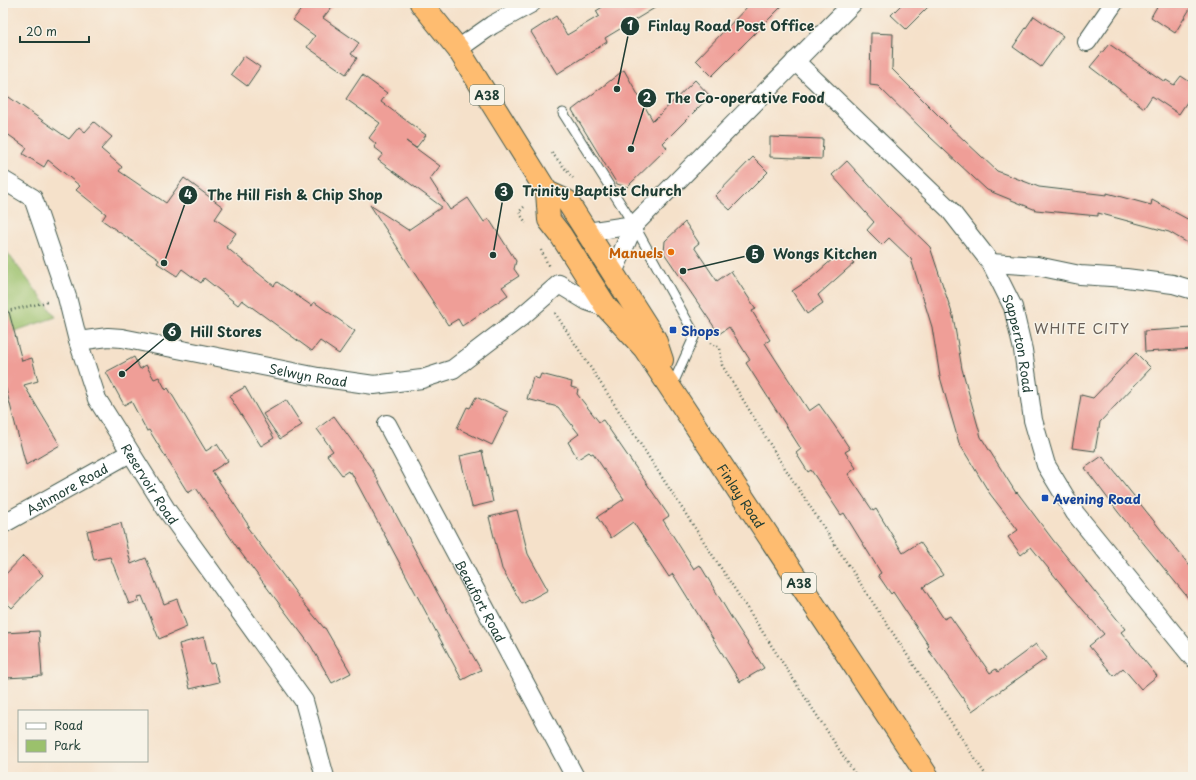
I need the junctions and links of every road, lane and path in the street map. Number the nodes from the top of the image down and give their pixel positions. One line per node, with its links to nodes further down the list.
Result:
1 (422, 3): 6 (highway, A38)
2 (532, 3): 6 (street)
3 (853, 3): 7 (street)
4 (1114, 3): 5 (street)
5 (1086, 42)
6 (458, 49): 12 (highway, A38)
7 (795, 61): 13 (street); 15 (street, Sapperton Road)
8 (563, 112): 13 (lane)
9 (547, 147): 11 (path)
10 (3, 180): 18 (street, Reservoir Road)
11 (575, 180)
12 (547, 192): 14 (highway, A38); 20 (highway, Finlay Road / A38)
13 (634, 225): 14 (street); 16 (street); 22 (lane)
14 (587, 232): 16 (highway, A38)
15 (991, 263): 17 (street); 28 (street, Sapperton Road)
16 (613, 273): 24 (highway, A38)
17 (1193, 290)
18 (67, 297): 21 (path); 23 (street, Reservoir Road)
19 (545, 297): 20 (street, Selwyn Road); 23 (street, Selwyn Road); 31 (path)
20 (607, 308): 24 (highway, Finlay Road / A38)
21 (3, 312)
22 (695, 335): 24 (lane); 33 (path)
23 (78, 341): 26 (street, Reservoir Road)
24 (671, 389): 32 (highway, Finlay Road / A38)
25 (387, 424): 30 (street, Beaufort Road)
26 (130, 454): 27 (street, Ashmore Road); 29 (street, Reservoir Road)
27 (3, 524)
28 (1193, 658)
29 (325, 777)
30 (575, 777)
31 (857, 777)
32 (928, 777)
33 (988, 777)

